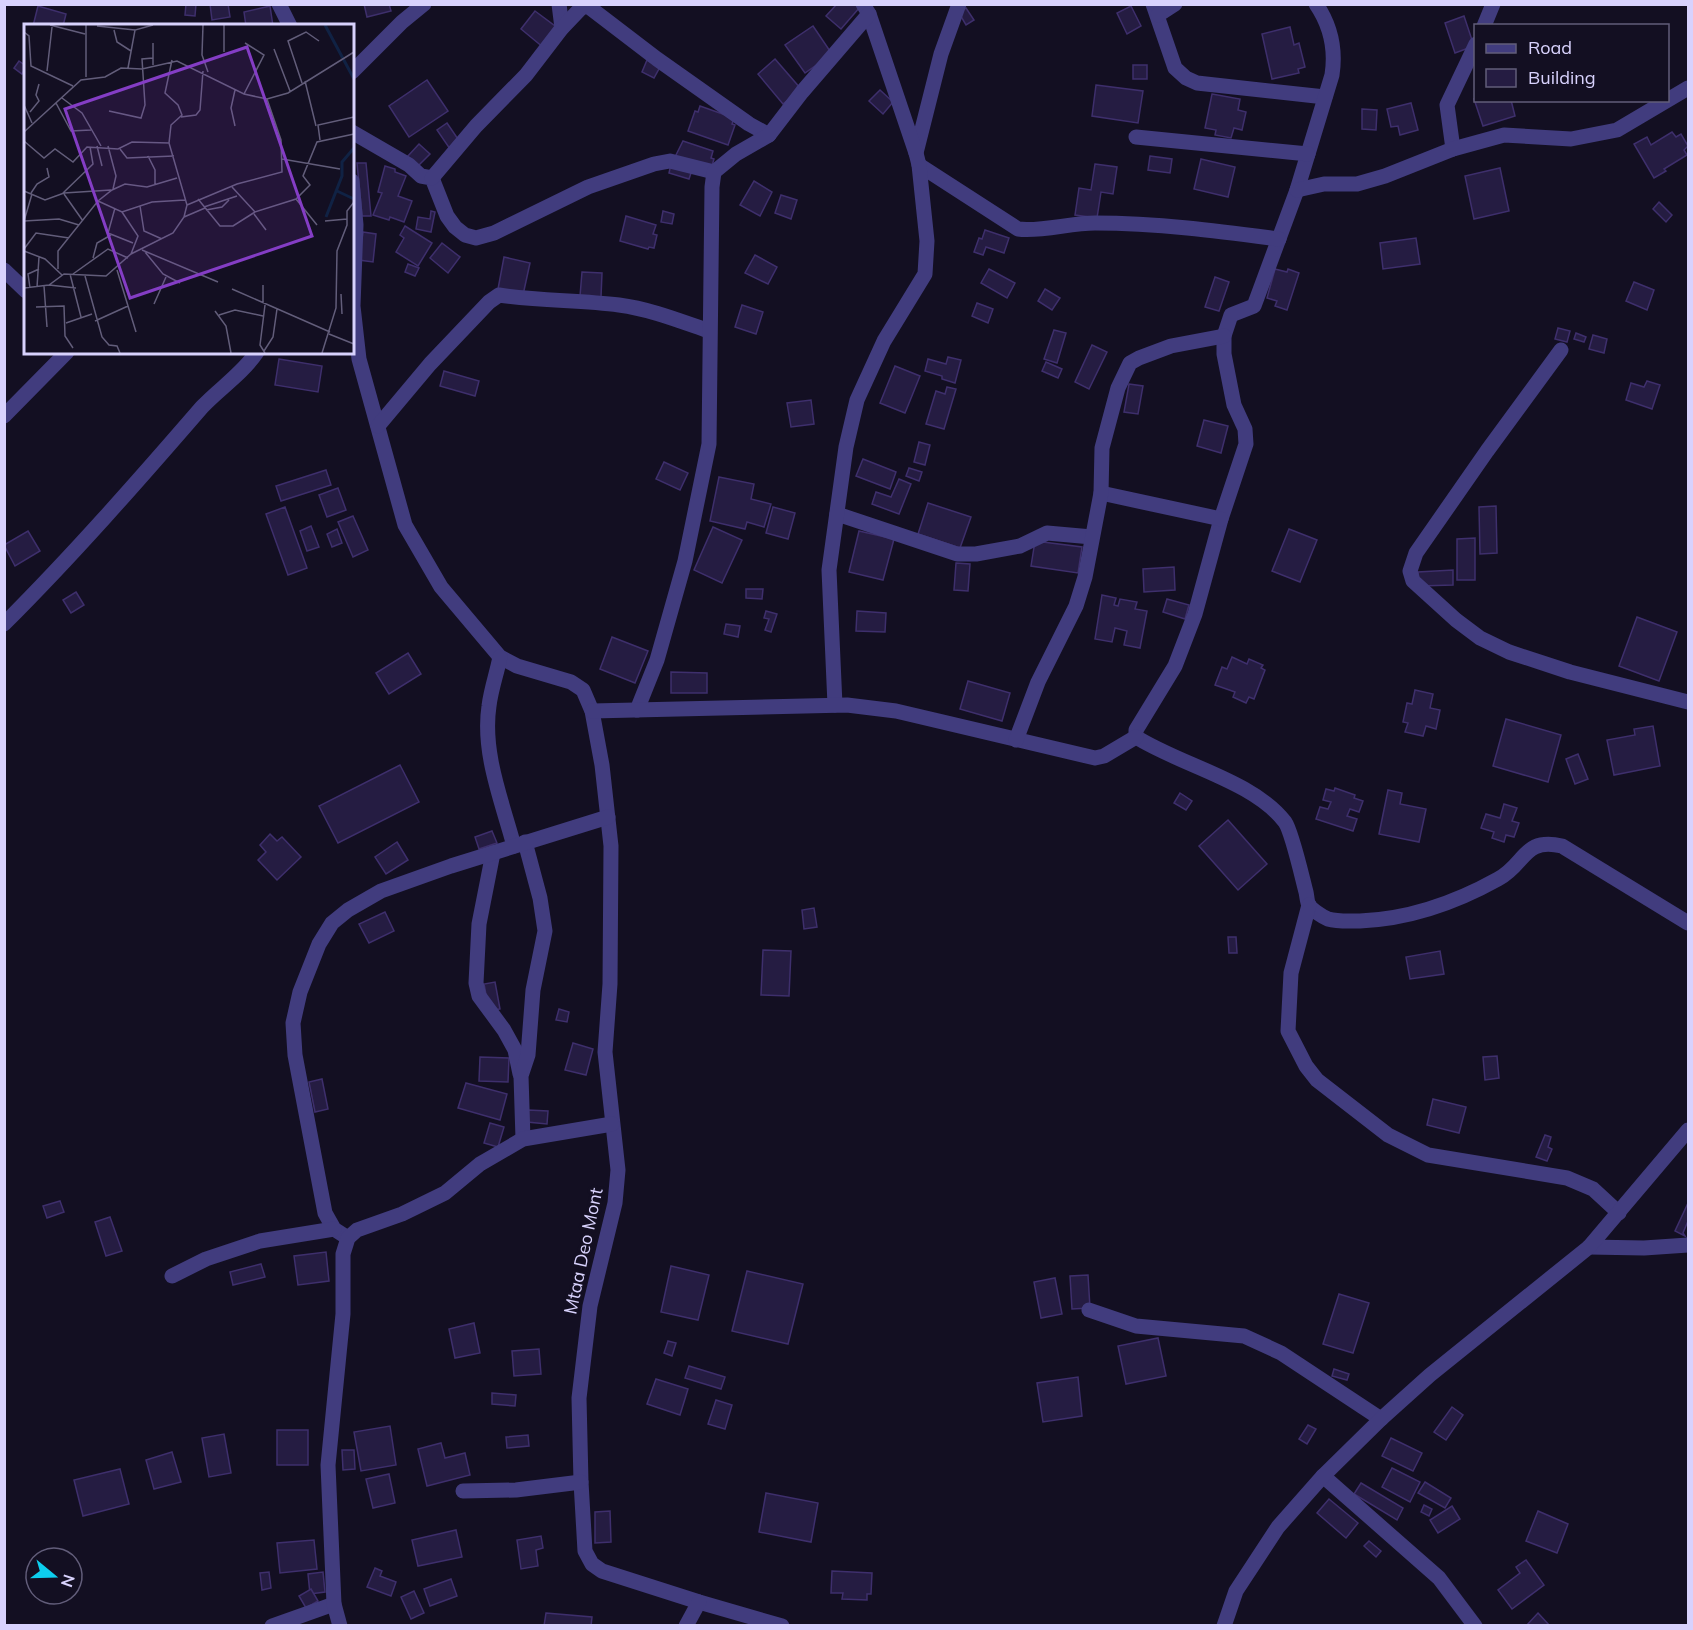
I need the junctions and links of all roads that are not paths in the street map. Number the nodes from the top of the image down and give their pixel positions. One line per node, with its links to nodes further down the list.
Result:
1 (279, 4): 10 (street)
2 (424, 4): 14 (street)
3 (559, 4): 12 (street)
4 (959, 4): 24 (street)
5 (1175, 4): 9 (street)
6 (1316, 4): 16 (street)
7 (1493, 4): 11 (street)
8 (866, 9): 20 (street); 24 (street)
9 (1156, 10): 16 (street)
10 (289, 24)
11 (1485, 24)
12 (562, 28): 20 (street); 26 (street)
13 (1474, 48): 22 (street)
14 (354, 70)
15 (1689, 88): 17 (street)
16 (1325, 97): 23 (street)
17 (1669, 100)
18 (1665, 102): 22 (street)
19 (354, 133): 26 (street)
20 (769, 135): 25 (street)
21 (1136, 136): 23 (street)
22 (1453, 149): 27 (street)
23 (1308, 153): 27 (street)
24 (917, 159): 28 (street); 40 (street)
25 (714, 172): 26 (street); 32 (street)
26 (432, 178)
27 (1297, 190): 28 (street)
28 (1279, 239): 33 (street)
29 (4, 270): 30 (street)
30 (24, 289)
31 (354, 314): 38 (street)
32 (709, 331): 38 (street); 47 (street)
33 (1224, 336): 39 (street); 41 (street)
34 (1561, 350): 45 (street)
35 (65, 354): 37 (street)
36 (256, 354): 43 (street)
37 (4, 416)
38 (378, 426): 44 (street)
39 (1101, 493): 41 (street); 42 (street)
40 (837, 514): 42 (street); 46 (street)
41 (1221, 519): 49 (street)
42 (1092, 537): 50 (street)
43 (4, 624)
44 (500, 657): 48 (street); 52 (street)
45 (1689, 702)
46 (835, 705): 47 (street); 50 (street)
47 (637, 710): 48 (street)
48 (592, 711): 51 (street, Mtaa Deo Mont)
49 (1136, 737): 50 (street); 54 (street)
50 (1016, 740)
51 (608, 817): 52 (street); 57 (street, Mtaa Deo Mont)
52 (520, 844): 53 (street); 56 (street)
53 (493, 854): 56 (street); 61 (street)
54 (1309, 905): 55 (street); 60 (street)
55 (1689, 923)
56 (521, 1076): 59 (street)
57 (612, 1124): 59 (street); 69 (street, Mtaa Deo Mont)
58 (1689, 1130): 60 (street)
59 (523, 1139): 62 (street)
60 (1619, 1214): 64 (street)
61 (334, 1228): 62 (street); 65 (street)
62 (348, 1238): 72 (street)
63 (1689, 1245): 64 (street)
64 (1589, 1247): 67 (street)
65 (172, 1276)
66 (1089, 1310): 67 (street)
67 (1381, 1419): 68 (street)
68 (1323, 1476): 77 (street); 78 (street)
69 (581, 1482): 70 (street); 71 (street, Mtaa Deo Mont)
70 (463, 1491)
71 (699, 1602): 75 (street); 76 (street, Mtaa Deo Mont)
72 (334, 1604): 73 (street); 74 (street)
73 (272, 1626)
74 (340, 1626)
75 (686, 1626)
76 (782, 1626)
77 (1224, 1626)
78 (1475, 1626)

